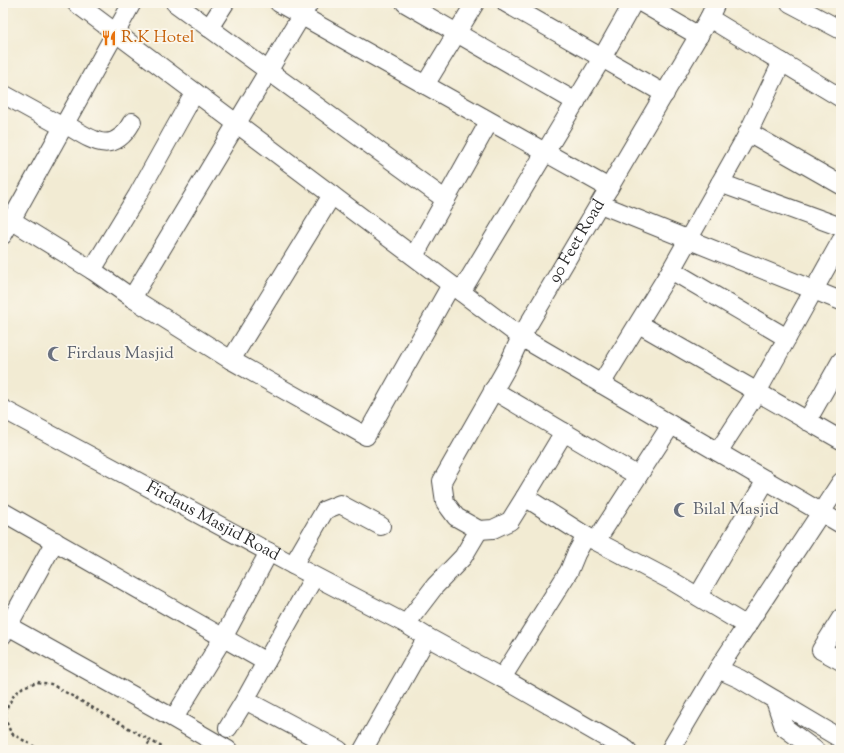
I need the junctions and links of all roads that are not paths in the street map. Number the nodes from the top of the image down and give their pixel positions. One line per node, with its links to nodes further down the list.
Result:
1 (76, 3): 16 (street)
2 (132, 3): 16 (street)
3 (175, 3): 14 (street)
4 (225, 3): 14 (street)
5 (279, 3): 12 (street)
6 (405, 3): 17 (street)
7 (475, 3): 17 (street)
8 (506, 3): 19 (street)
9 (633, 3): 19 (street)
10 (642, 3): 18 (street)
11 (790, 3): 15 (street)
12 (306, 9): 21 (street); 22 (street)
13 (713, 11): 18 (street, 90 Feet Road); 20 (street)
14 (209, 28): 21 (street)
15 (841, 30)
16 (115, 33): 23 (street); 31 (street)
17 (457, 33): 22 (street); 27 (street)
18 (699, 36): 25 (street, 90 Feet Road)
19 (602, 58): 25 (street); 27 (street)
20 (782, 62): 26 (street); 32 (street)
21 (268, 71): 30 (street); 38 (street)
22 (425, 86): 29 (street)
23 (195, 92): 30 (street); 45 (street)
24 (3, 94): 31 (street)
25 (665, 94): 36 (street, 90 Feet Road)
26 (841, 98)
27 (576, 102): 33 (street)
28 (132, 122): 31 (street)
29 (489, 122): 33 (street); 38 (street)
30 (237, 124): 37 (street); 49 (street)
31 (64, 126): 40 (street)
32 (748, 132): 34 (street); 35 (street)
33 (545, 152): 36 (street); 47 (street)
34 (720, 183): 41 (street); 42 (street)
35 (841, 185)
36 (609, 188): 39 (street, 90 Feet Road)
37 (332, 195): 44 (street); 54 (street)
38 (446, 200): 44 (street)
39 (600, 204): 42 (street); 52 (street, 90 Feet Road)
40 (7, 227): 45 (street)
41 (841, 227)
42 (688, 239): 46 (street); 48 (street)
43 (841, 241): 48 (street)
44 (414, 256): 47 (street)
45 (92, 270): 49 (street)
46 (671, 270): 51 (street); 53 (street)
47 (456, 288): 52 (street); 54 (street)
48 (813, 290): 50 (street); 53 (street)
49 (132, 298): 54 (street)
50 (841, 301)
51 (639, 324): 56 (street); 58 (street)
52 (521, 337): 56 (street); 57 (street, 90 Feet Road)
53 (787, 338): 58 (street)
54 (231, 360)
55 (841, 361): 60 (street)
56 (601, 384): 61 (street)
57 (493, 390): 62 (street); 73 (street, 90 Feet Road)
58 (757, 392): 60 (street); 64 (street)
59 (3, 409): 76 (street); 84 (street, Firdaus Masjid Road)
60 (807, 421): 63 (street)
61 (671, 424): 64 (street); 65 (street)
62 (564, 432): 65 (street); 68 (street)
63 (841, 440)
64 (718, 452): 66 (street)
65 (638, 476): 74 (street)
66 (766, 480): 70 (street); 79 (street)
67 (841, 482): 70 (street)
68 (524, 497): 73 (street); 74 (street)
69 (3, 512): 75 (street)
70 (822, 513): 71 (street); 82 (street)
71 (841, 524)
72 (380, 526): 77 (street)
73 (479, 530): 81 (street)
74 (591, 538): 79 (street); 89 (street)
75 (55, 541): 83 (street); 85 (street)
76 (269, 552): 77 (street); 85 (street)
77 (293, 565): 78 (street)
78 (314, 577): 81 (street); 87 (street)
79 (698, 596): 82 (street)
80 (841, 618): 86 (street)
81 (406, 624): 84 (street)
82 (747, 626): 88 (street)
83 (5, 631): 92 (street)
84 (425, 636): 89 (street); 97 (street)
85 (223, 638): 87 (street); 92 (street)
86 (841, 661)
87 (266, 662): 90 (street)
88 (718, 669): 91 (street); 99 (street)
89 (502, 678): 98 (street)
90 (245, 700): 93 (street); 96 (street)
91 (775, 700): 94 (street); 100 (street)
92 (174, 718): 95 (street)
93 (228, 728)
94 (841, 739)
95 (228, 750)
96 (339, 750)
97 (363, 750)
98 (627, 750)
99 (670, 750)
100 (815, 750)

